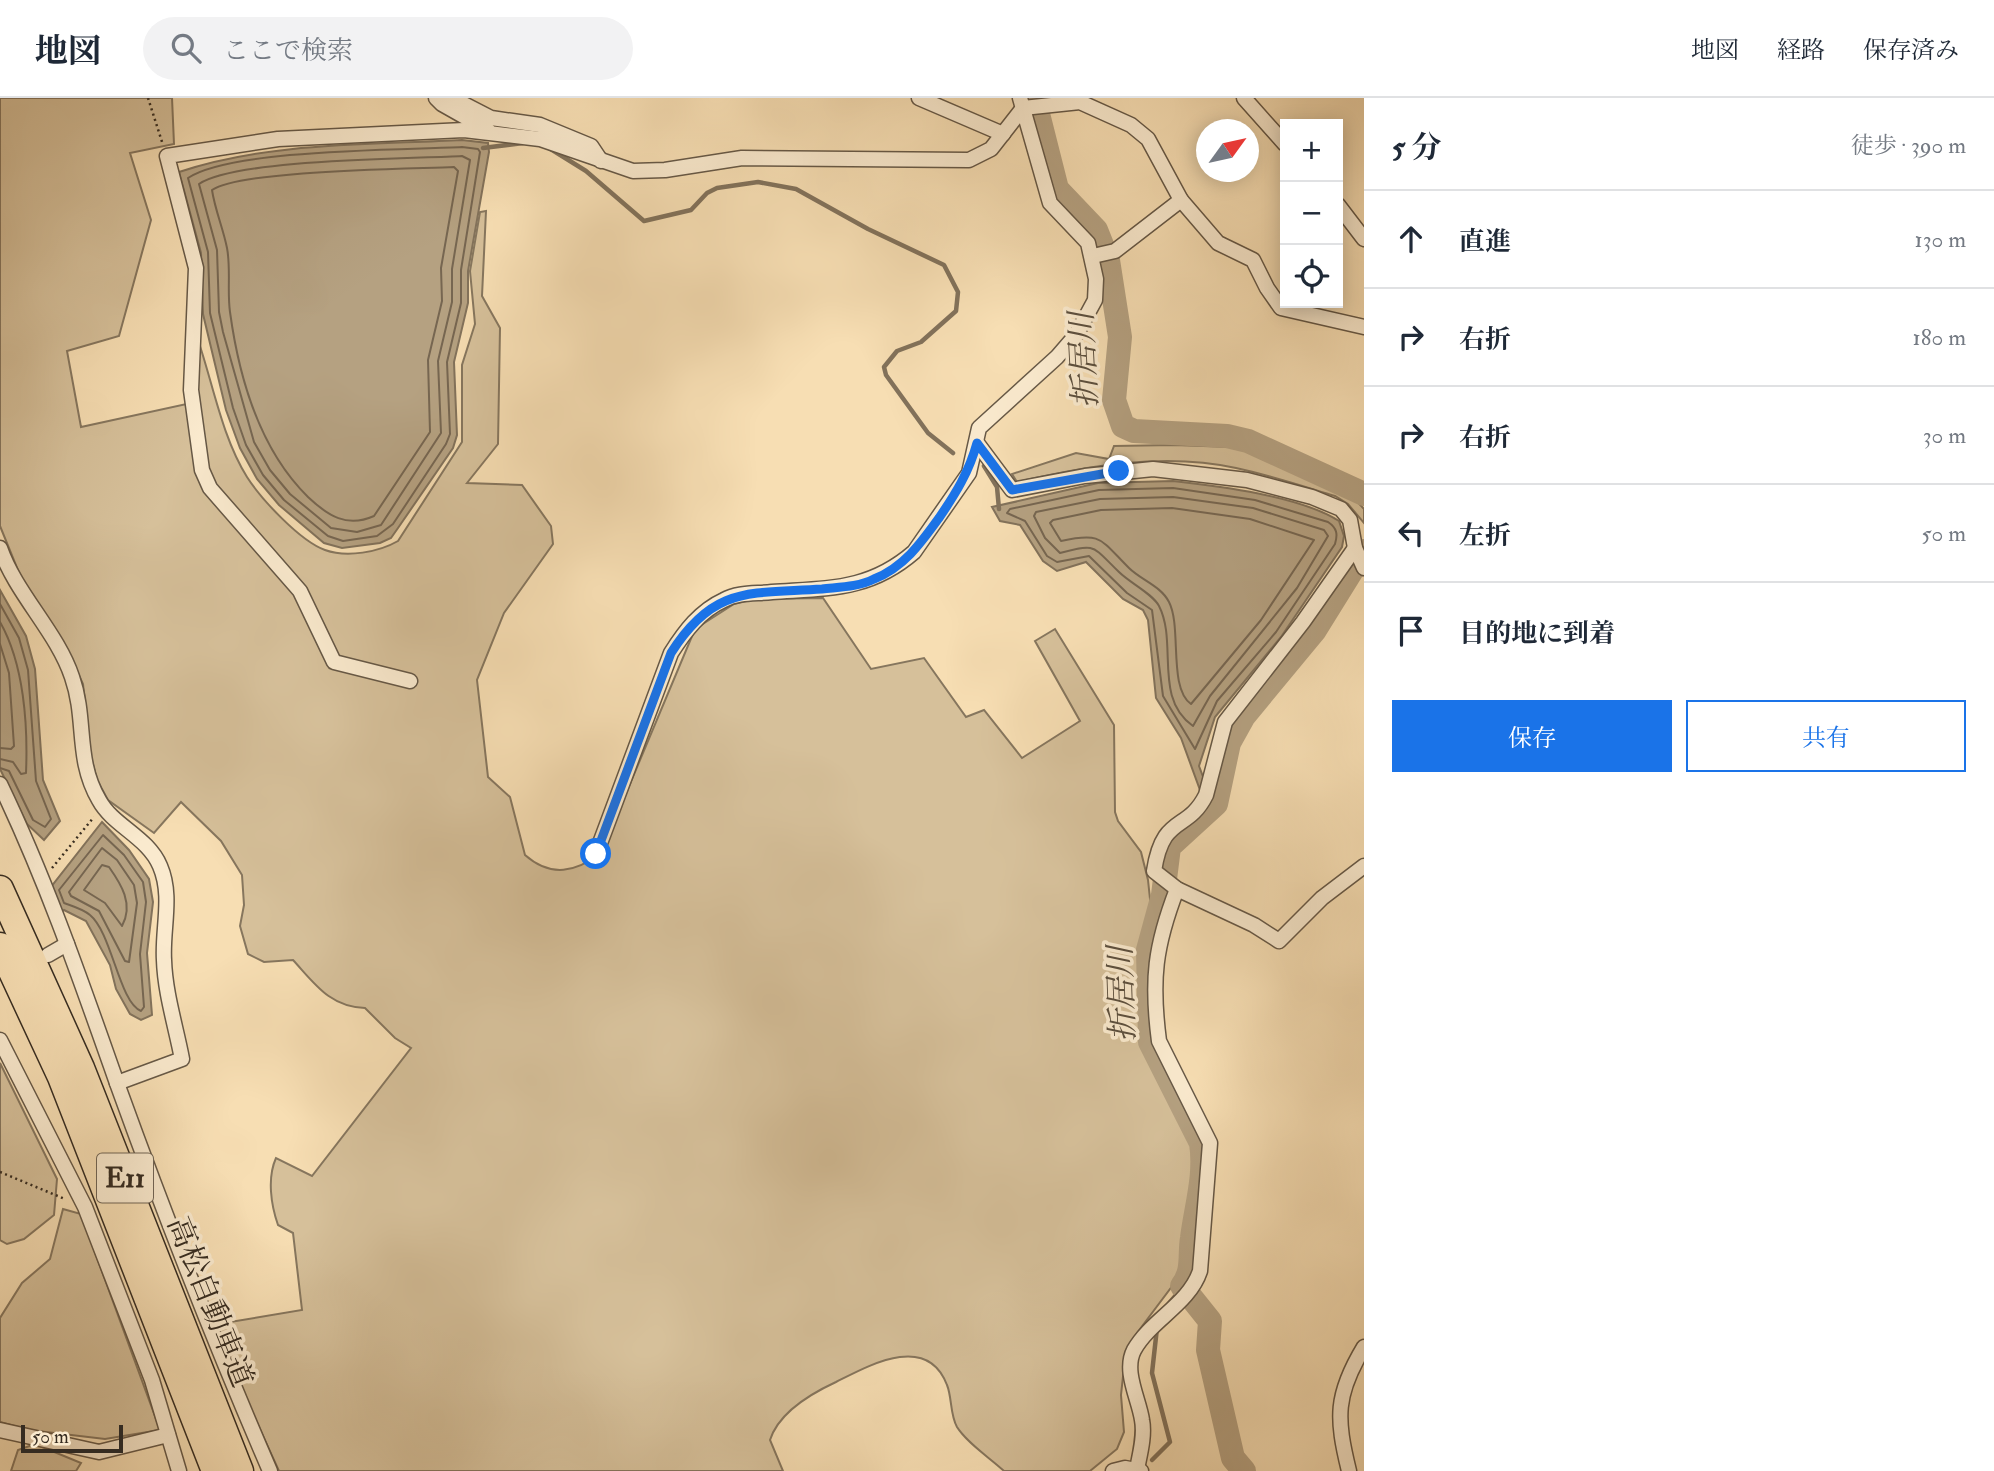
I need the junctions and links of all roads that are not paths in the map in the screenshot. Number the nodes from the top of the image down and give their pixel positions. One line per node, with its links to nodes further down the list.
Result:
1 (436, 98): 6 (street)
2 (452, 98): 9 (street)
3 (919, 98): 7 (street)
4 (1244, 98): 8 (street)
5 (1028, 105): 7 (street); 10 (street); 13 (street)
6 (493, 134): 9 (street); 18 (street)
7 (1003, 134): 9 (street)
8 (1280, 138)
9 (601, 161)
10 (1181, 200): 13 (street); 14 (street)
11 (1343, 212): 12 (street)
12 (1364, 239)
13 (1097, 256): 15 (street)
14 (1364, 327)
15 (977, 443): 17 (street); 20 (street)
16 (0, 548): 28 (street)
17 (1361, 561): 22 (street)
18 (410, 681)
19 (0, 784): 24 (street)
20 (596, 854)
21 (1364, 866): 22 (street)
22 (1168, 882): 32 (street)
23 (0, 889): 35 (highway, 高松自動車道 / E11)
24 (67, 944): 26 (street); 28 (street)
25 (0, 946): 34 (highway, 高松自動車道 / E11)
26 (48, 955)
27 (0, 1040): 31 (street)
28 (117, 1083): 36 (street)
29 (1364, 1348): 38 (street)
30 (0, 1430): 31 (street)
31 (168, 1436): 33 (street)
32 (1139, 1470): 37 (street)
33 (179, 1471)
34 (215, 1471)
35 (240, 1471)
36 (270, 1471)
37 (1113, 1471)
38 (1349, 1471)

